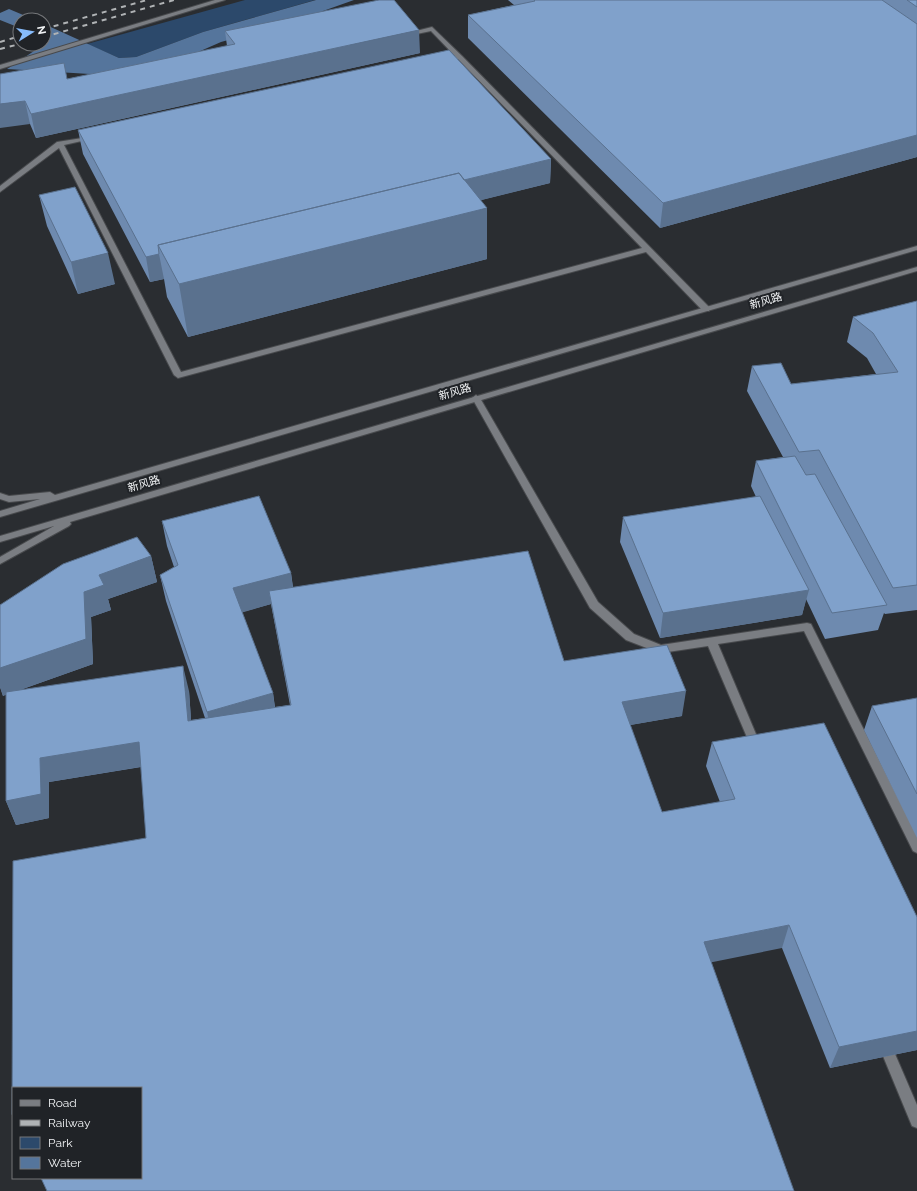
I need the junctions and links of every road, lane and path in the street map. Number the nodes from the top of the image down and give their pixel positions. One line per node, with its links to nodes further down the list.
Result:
1 (222, 0): 5 (main road)
2 (401, 35): 3 (main road)
3 (460, 57): 4 (main road); 10 (main road)
4 (437, 62)
5 (0, 67)
6 (99, 136): 7 (main road)
7 (60, 144): 8 (main road); 10 (main road)
8 (0, 190)
9 (917, 248): 12 (main road, 新风路)
10 (648, 249): 12 (main road)
11 (917, 268): 13 (main road, 新风路)
12 (706, 309): 14 (main road, 新风路)
13 (476, 398): 17 (main road, 新风路); 20 (main road)
14 (74, 493): 15 (main road); 16 (main road, 新风路)
15 (0, 496)
16 (0, 514)
17 (85, 514): 18 (main road, 新风路); 19 (main road)
18 (0, 539)
19 (0, 561)
20 (712, 642): 21 (main road); 22 (main road)
21 (761, 758)
22 (917, 848)
23 (880, 1034): 24 (main road)
24 (917, 1121)

